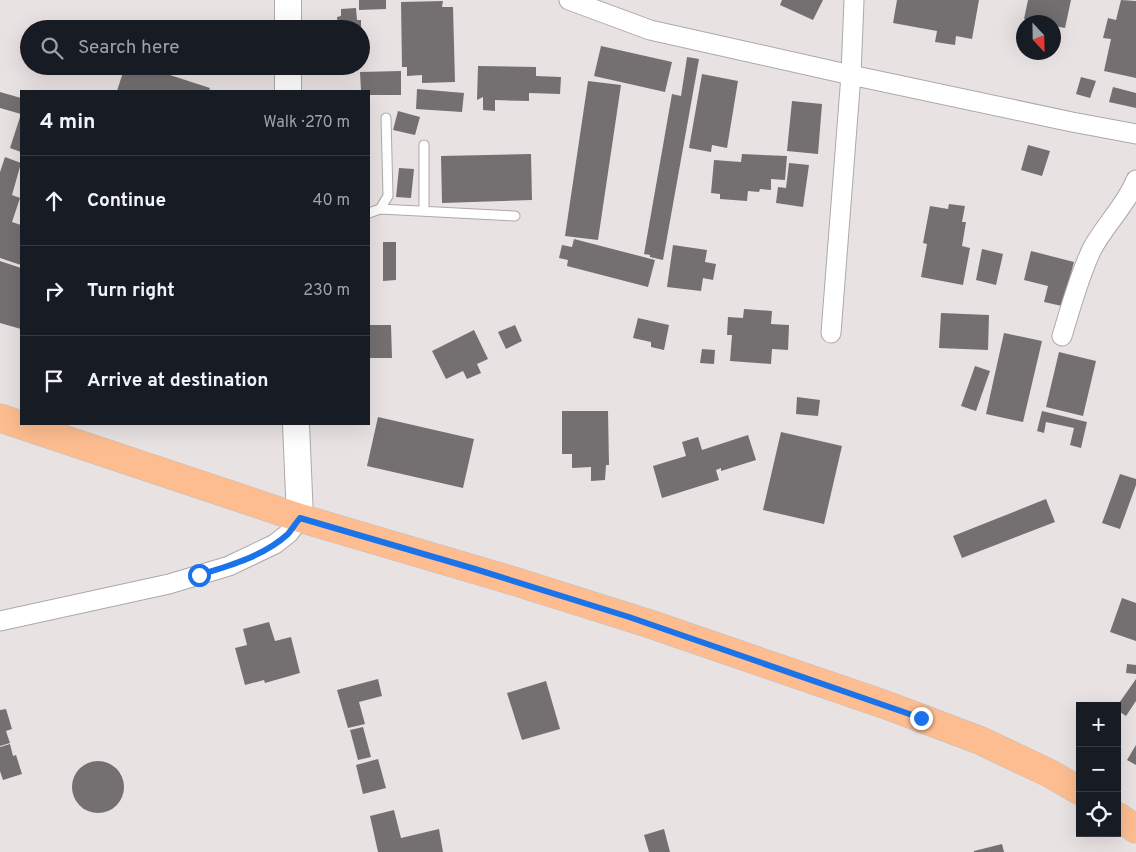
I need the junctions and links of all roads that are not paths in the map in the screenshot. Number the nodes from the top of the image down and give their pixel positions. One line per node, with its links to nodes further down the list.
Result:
1 (288, 0): 4 (street)
2 (570, 0): 6 (street)
3 (854, 0): 6 (street)
4 (288, 20)
5 (288, 75): 7 (street)
6 (851, 75): 9 (street); 16 (street)
7 (288, 90)
8 (386, 118): 12 (lane)
9 (1136, 134)
10 (424, 145): 13 (lane)
11 (1136, 180): 17 (street)
12 (380, 209): 13 (lane); 14 (lane)
13 (424, 211): 15 (lane)
14 (370, 213)
15 (515, 216)
16 (831, 333)
17 (1062, 336)
18 (0, 418): 19 (main road)
19 (20, 425)
20 (21, 425): 22 (main road)
21 (296, 425): 22 (street)
22 (300, 518): 23 (street); 24 (main road)
23 (0, 621)
24 (1076, 789)
25 (1121, 819): 26 (main road)
26 (1136, 829)

